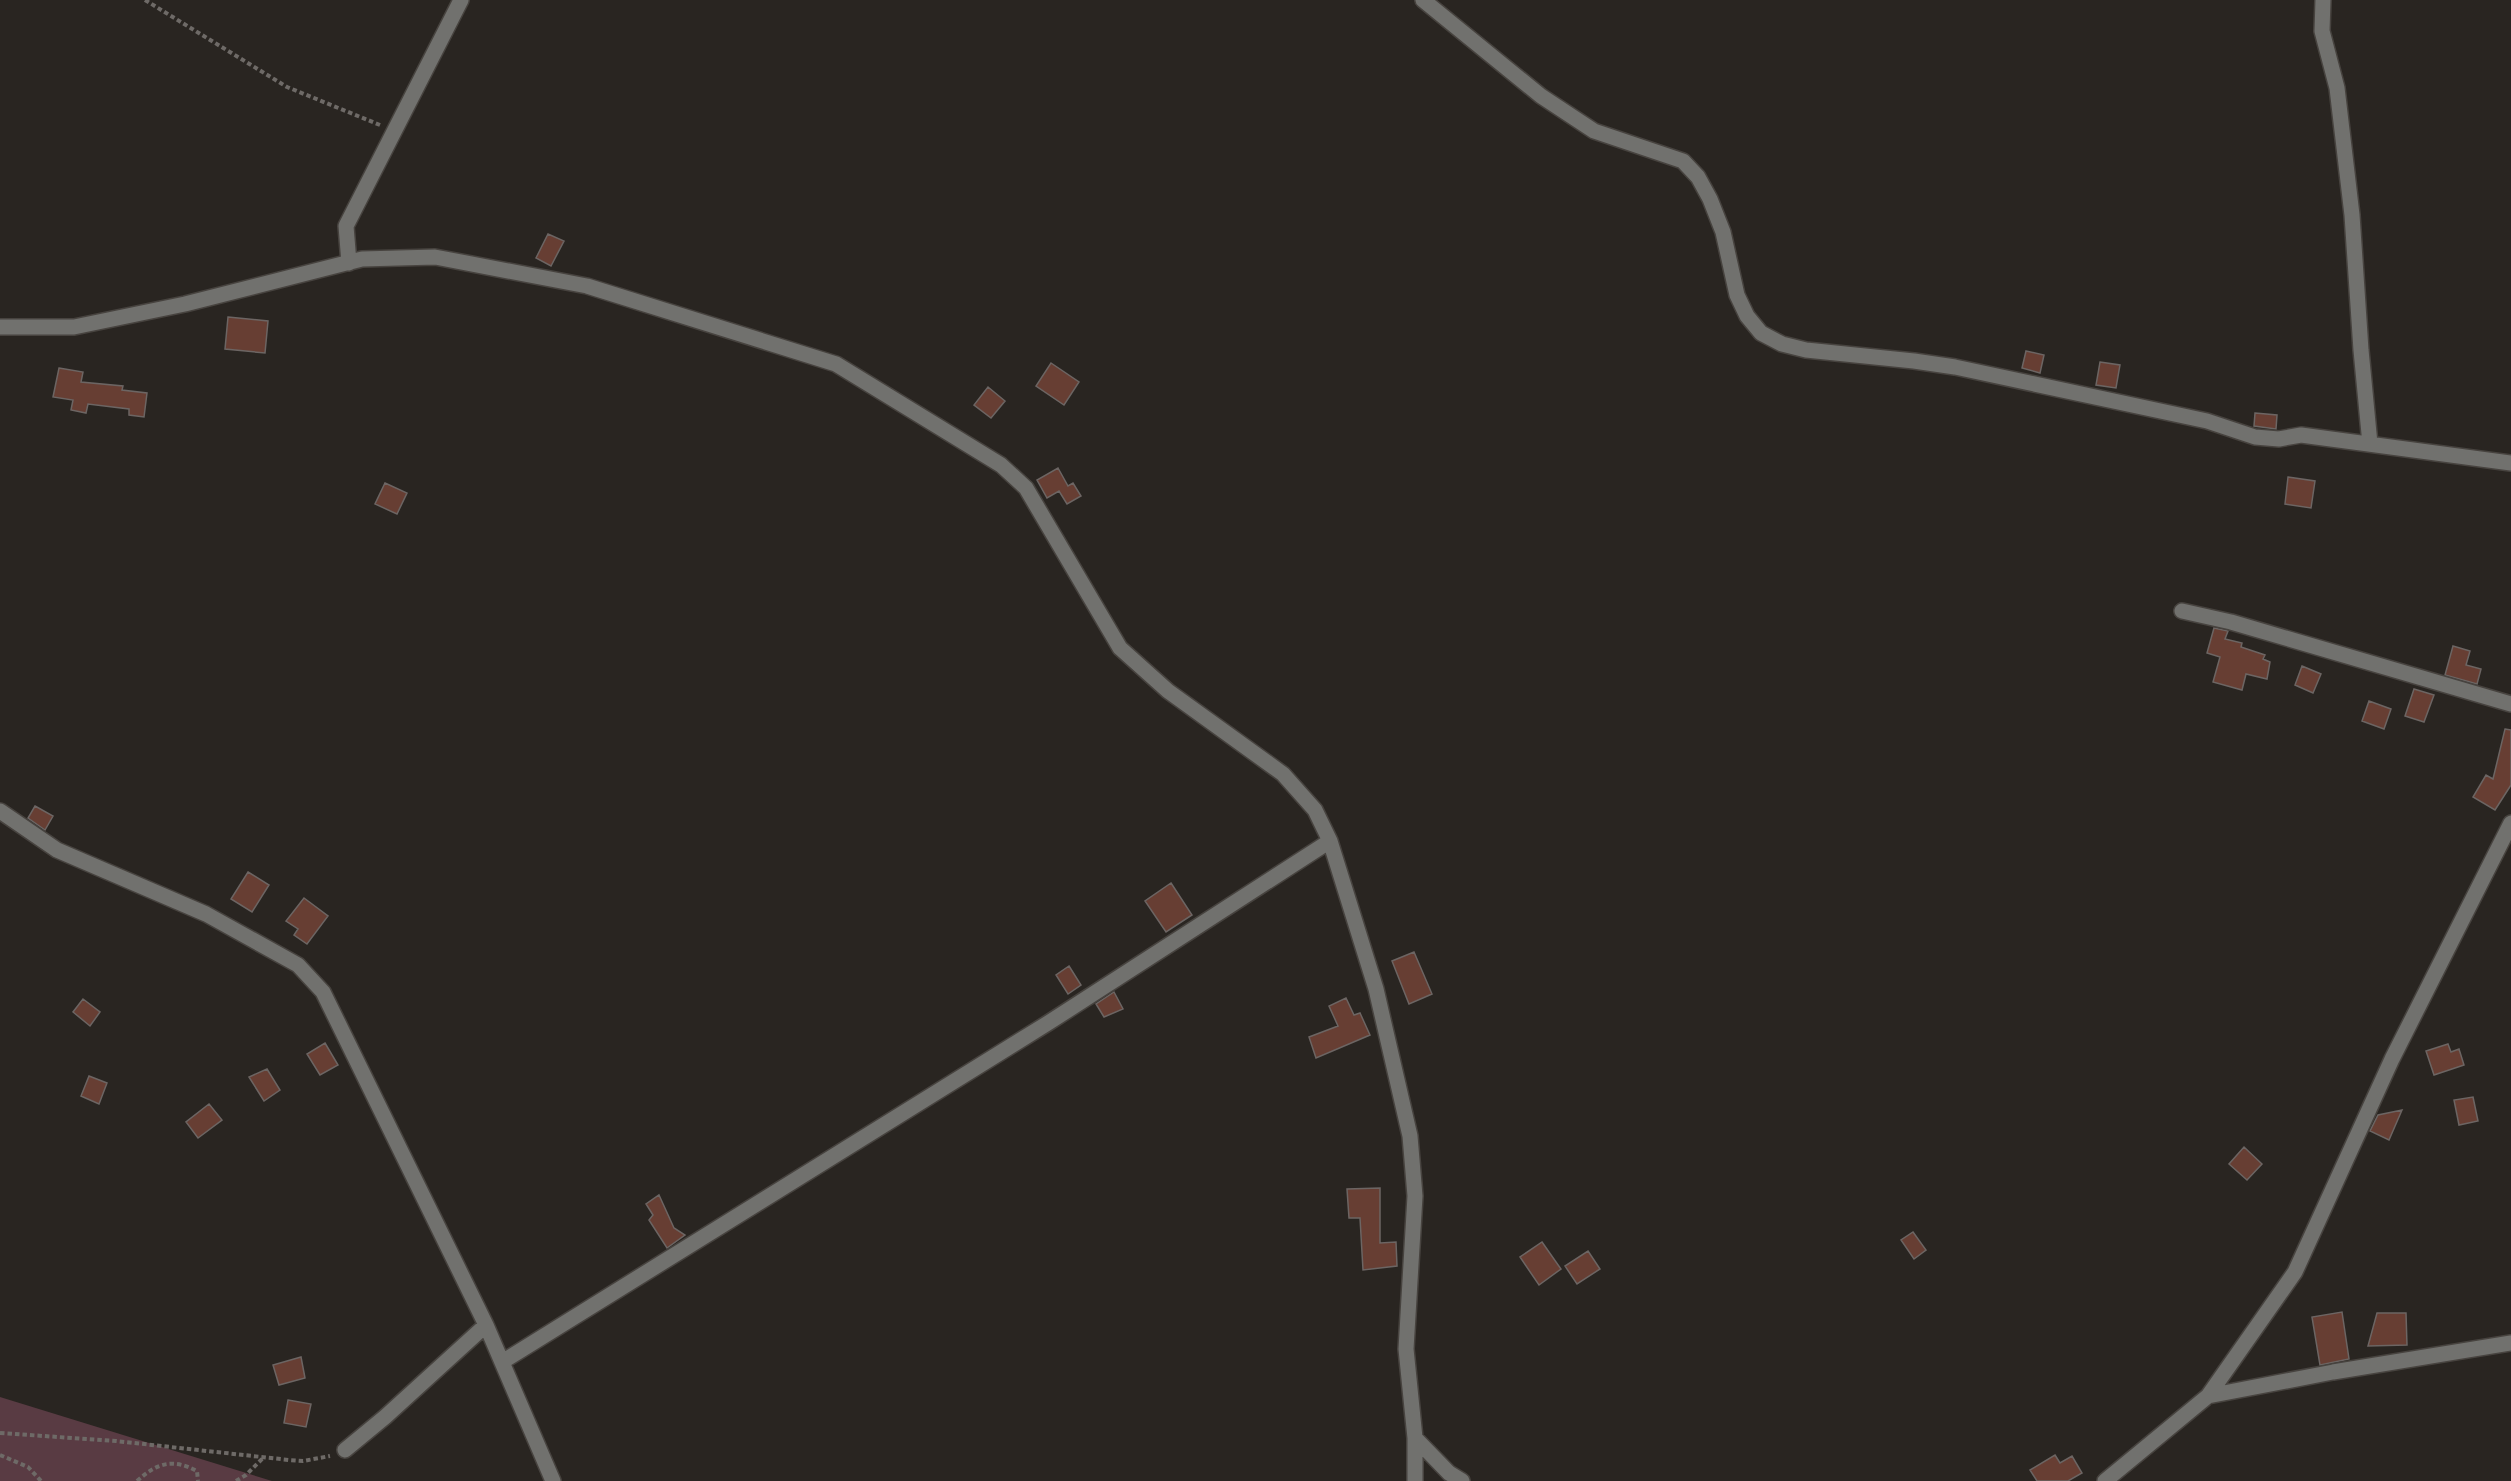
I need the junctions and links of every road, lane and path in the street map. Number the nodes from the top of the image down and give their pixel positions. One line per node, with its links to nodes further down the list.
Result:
1 (145, 0): 5 (path)
2 (461, 0): 5 (street)
3 (1424, 0): 8 (street)
4 (2322, 0): 8 (street)
5 (394, 131): 6 (street)
6 (349, 262): 7 (street); 14 (street)
7 (0, 327)
8 (2370, 444): 9 (street)
9 (2511, 463)
10 (2182, 611): 11 (street)
11 (2511, 704)
12 (0, 811): 15 (street)
13 (2511, 823): 18 (street)
14 (1330, 841): 17 (street); 20 (street)
15 (486, 1325): 17 (street); 21 (street)
16 (2511, 1343): 18 (street)
17 (502, 1362): 29 (street)
18 (2208, 1396): 24 (street)
19 (0, 1432): 23 (path)
20 (1415, 1438): 30 (street); 31 (street)
21 (345, 1450): 23 (path)
22 (0, 1455): 25 (path)
23 (264, 1456): 28 (path)
24 (2118, 1471): 32 (street); 33 (street)
25 (41, 1481)
26 (137, 1481): 27 (path)
27 (198, 1481)
28 (236, 1481)
29 (554, 1481)
30 (1415, 1481)
31 (1462, 1481)
32 (2106, 1481)
33 (2131, 1481)

